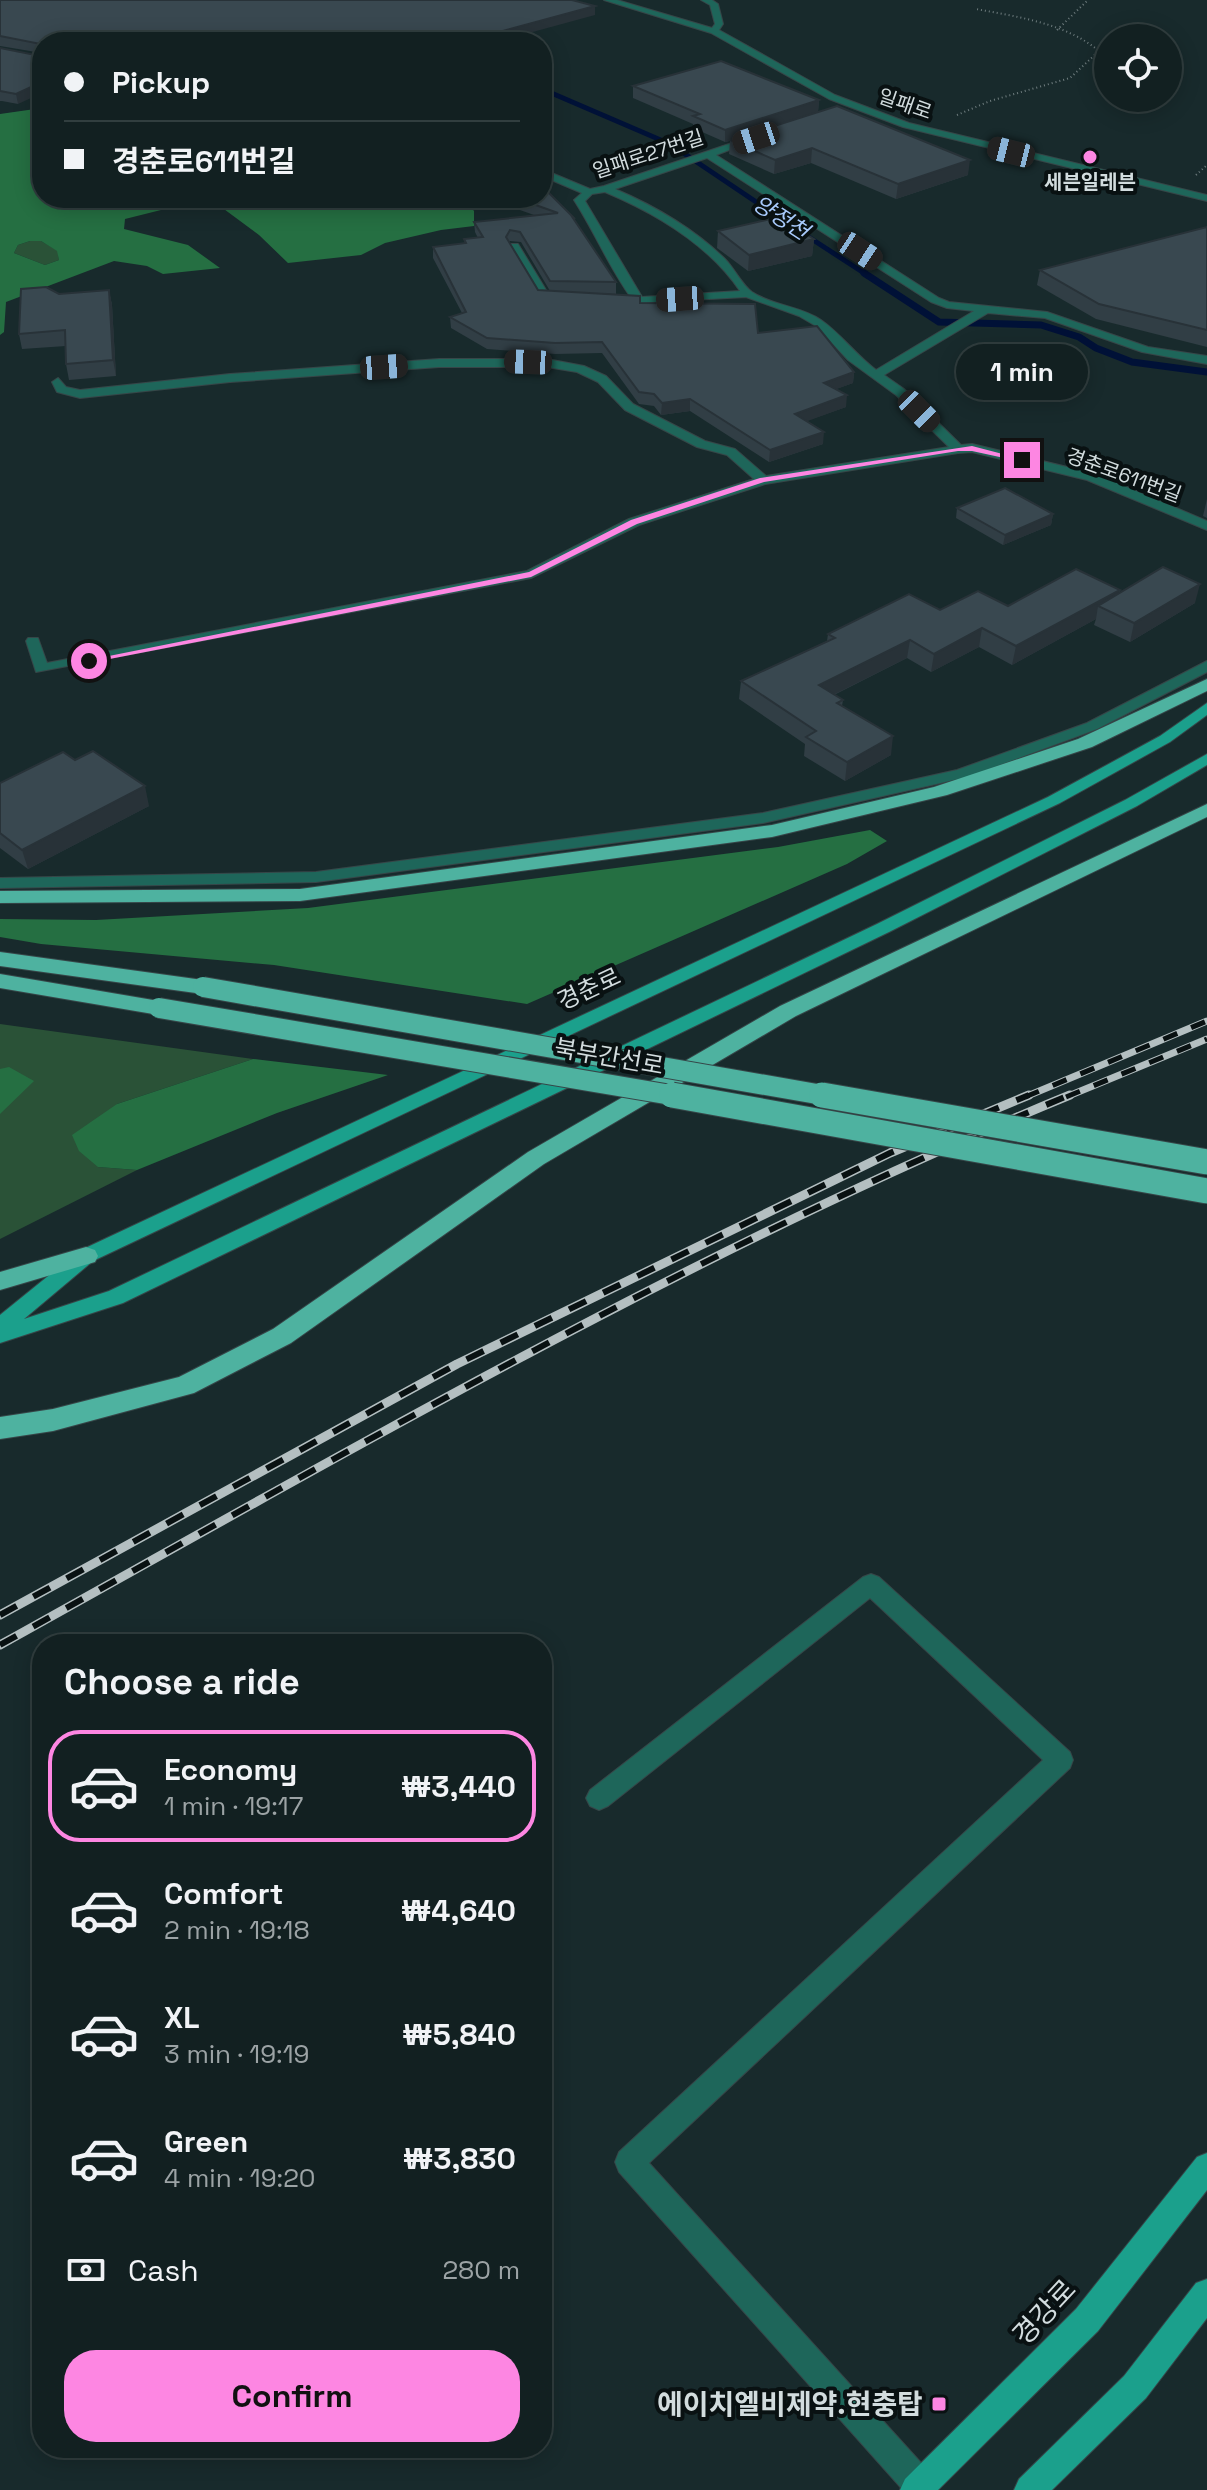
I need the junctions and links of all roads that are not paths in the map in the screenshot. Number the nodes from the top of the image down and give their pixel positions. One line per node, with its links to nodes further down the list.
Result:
1 (608, 0): 3 (street, 일패로)
2 (705, 0): 3 (street)
3 (714, 31): 4 (street, 일패로)
4 (858, 106): 5 (street); 11 (street, 일패로)
5 (836, 113)
6 (763, 135): 7 (street, 일패로27번길)
7 (706, 154): 9 (street, 일패로27번길); 17 (street)
8 (552, 176): 10 (street, 일패로27번길)
9 (606, 189): 10 (street, 일패로27번길); 13 (street)
10 (589, 192): 16 (street)
11 (1207, 198)
12 (514, 246): 14 (street)
13 (747, 294): 16 (street); 19 (street)
14 (577, 299)
15 (624, 300): 16 (street)
16 (639, 301)
17 (984, 310): 18 (street); 19 (street)
18 (1207, 360)
19 (876, 375): 21 (street)
20 (58, 382): 22 (street)
21 (958, 449): 22 (street, 경춘로611번길); 23 (street, 경춘로611번길)
22 (763, 480): 24 (street, 경춘로611번길)
23 (1207, 526)
24 (33, 641)
25 (1207, 665): 30 (street)
26 (1207, 684): 31 (highway)
27 (1207, 708): 36 (main road, 경춘로)
28 (1207, 759): 39 (main road)
29 (1207, 810): 40 (highway, bridge)
30 (0, 883)
31 (0, 897)
32 (0, 959): 34 (highway, 북부간선로, bridge)
33 (2, 982): 35 (highway, 북부간선로, bridge)
34 (1207, 1162)
35 (1207, 1191)
36 (86, 1256): 37 (highway); 38 (main road, 경춘로)
37 (0, 1281)
38 (0, 1327)
39 (0, 1335)
40 (0, 1428)
41 (599, 1798): 44 (street)
42 (1207, 2167): 44 (main road, 경강로)
43 (1207, 2294): 45 (main road)
44 (918, 2488)
45 (1030, 2490)

